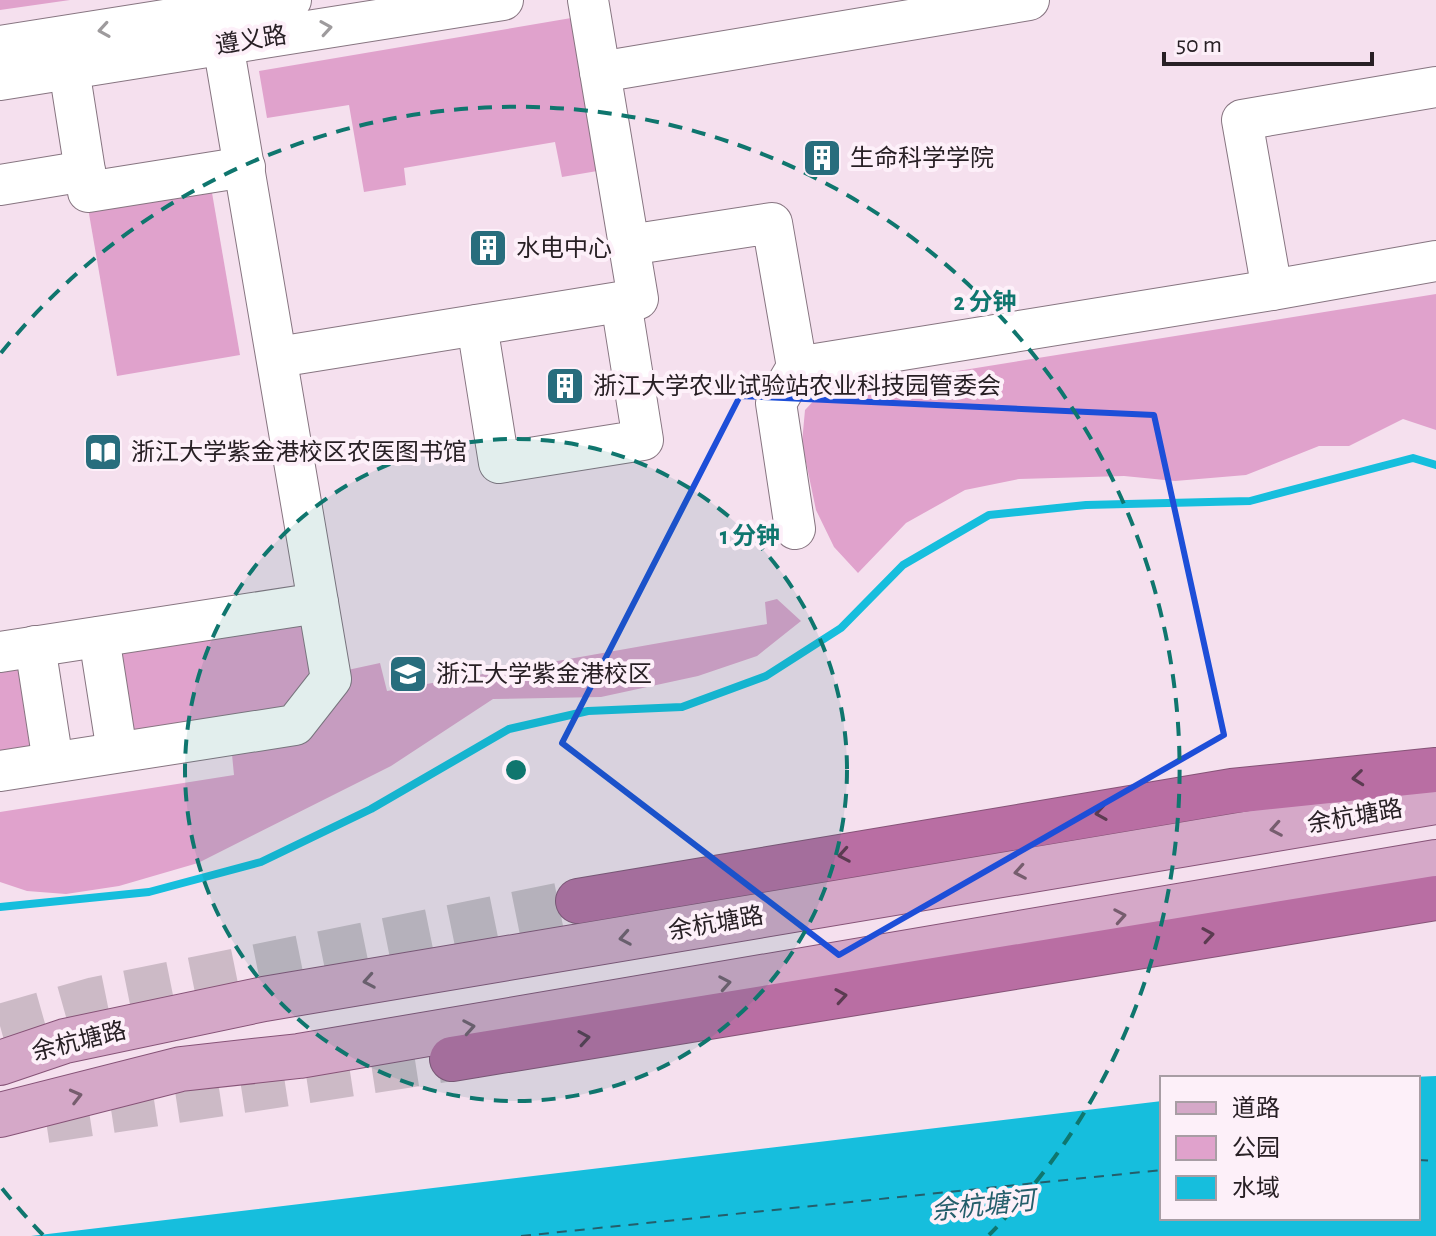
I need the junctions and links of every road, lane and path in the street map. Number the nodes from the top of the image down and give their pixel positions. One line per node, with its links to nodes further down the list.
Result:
1 (291, 0): 6 (street, 遵义路)
2 (503, 0): 7 (street, 遵义路, one-way to 2)
3 (588, 0): 10 (street)
4 (1029, 0): 5 (street)
5 (988, 3): 10 (street)
6 (162, 25): 7 (street, 遵义路); 8 (street, 遵义路, one-way to 8); 9 (street, 遵义路)
7 (223, 44): 13 (street)
8 (0, 46)
9 (69, 69): 11 (street, 遵义路); 14 (street)
10 (600, 72): 16 (street)
11 (0, 80)
12 (1436, 87): 18 (street)
13 (245, 167): 14 (street); 21 (street)
14 (85, 171): 15 (street)
15 (0, 185)
16 (629, 245): 19 (street); 22 (street)
17 (1436, 261): 18 (street)
18 (1272, 290): 22 (street)
19 (621, 302): 20 (street); 20 (street)
20 (477, 325): 21 (street)
21 (278, 357): 24 (street)
22 (797, 367): 23 (street)
23 (795, 529)
24 (318, 603): 25 (street); 27 (street)
25 (99, 637): 26 (street); 27 (street)
26 (17, 649): 28 (street)
27 (117, 752): 28 (street)
28 (53, 762): 30 (street)
29 (1436, 770): 34 (highway, one-way to 34)
30 (0, 771)
31 (1436, 802): 36 (main road, 余杭塘路, one-way to 36)
32 (1436, 862): 37 (main road, one-way to 32)
33 (1436, 898): 35 (highway, one-way to 33)
34 (578, 901)
35 (452, 1059)
36 (0, 1063)
37 (0, 1115)

